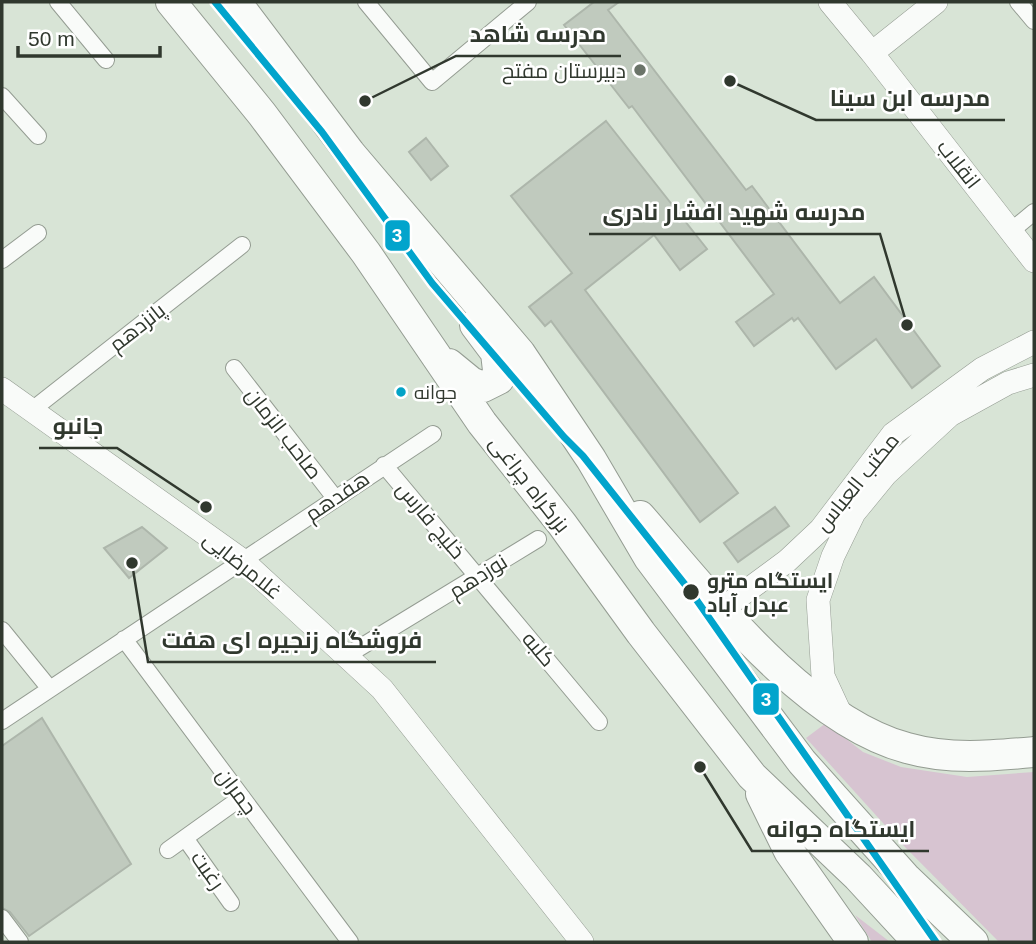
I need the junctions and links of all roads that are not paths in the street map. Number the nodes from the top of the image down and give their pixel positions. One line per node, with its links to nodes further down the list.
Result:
1 (58, 2): 12 (street)
2 (171, 2): 23 (highway, بزرگراه چراغی)
3 (236, 2): 16 (highway)
4 (366, 2): 9 (street)
5 (528, 2): 9 (street)
6 (830, 2): 11 (main road, انقلاب)
7 (936, 2): 11 (main road)
8 (1018, 2): 10 (street)
9 (508, 8)
10 (1034, 21)
11 (872, 53): 17 (main road, انقلاب)
12 (106, 60)
13 (2, 96): 14 (street)
14 (37, 136)
15 (1034, 212): 17 (street)
16 (414, 229): 23 (highway); 29 (highway)
17 (1011, 231): 21 (main road, انقلاب)
18 (38, 233): 20 (street)
19 (242, 245): 27 (street, پانزدهم)
20 (2, 260)
21 (1034, 261)
22 (1034, 342): 35 (main road, مکتب العباس)
23 (428, 345): 44 (highway, بزرگراه چراغی)
24 (234, 368): 31 (street, صاحب الزمان)
25 (1034, 375): 40 (main road, مکتب العباس)
26 (2, 389): 27 (main road, غلامرضایی)
27 (32, 410): 33 (main road, غلامرضایی)
28 (433, 434): 30 (street, هفدهم)
29 (591, 459): 35 (highway); 55 (highway)
30 (384, 465): 31 (street, هفدهم); 34 (street, خلیج فارس)
31 (335, 498): 33 (street, هفدهم)
32 (538, 539): 34 (street, نوزدهم)
33 (242, 560): 37 (street, هفدهم); 38 (main road, غلامرضایی)
34 (478, 576): 38 (street, نوزدهم); 42 (street, کلبه)
35 (722, 610): 40 (highway)
36 (2, 630): 39 (street)
37 (124, 639): 39 (street, هفدهم); 45 (street, چمران)
38 (346, 656): 52 (main road, غلامرضایی)
39 (50, 689): 41 (street, هفدهم)
40 (842, 717): 43 (highway)
41 (2, 721)
42 (600, 722)
43 (1034, 752)
44 (752, 776): 53 (highway); 54 (highway, بزرگراه چراغی)
45 (242, 797): 46 (street); 51 (street, چمران)
46 (186, 838): 47 (street); 48 (street, رغبت)
47 (169, 850)
48 (231, 903)
49 (2, 918): 50 (street)
50 (19, 942)
51 (350, 942)
52 (582, 942)
53 (853, 942)
54 (918, 942)
55 (973, 942)

